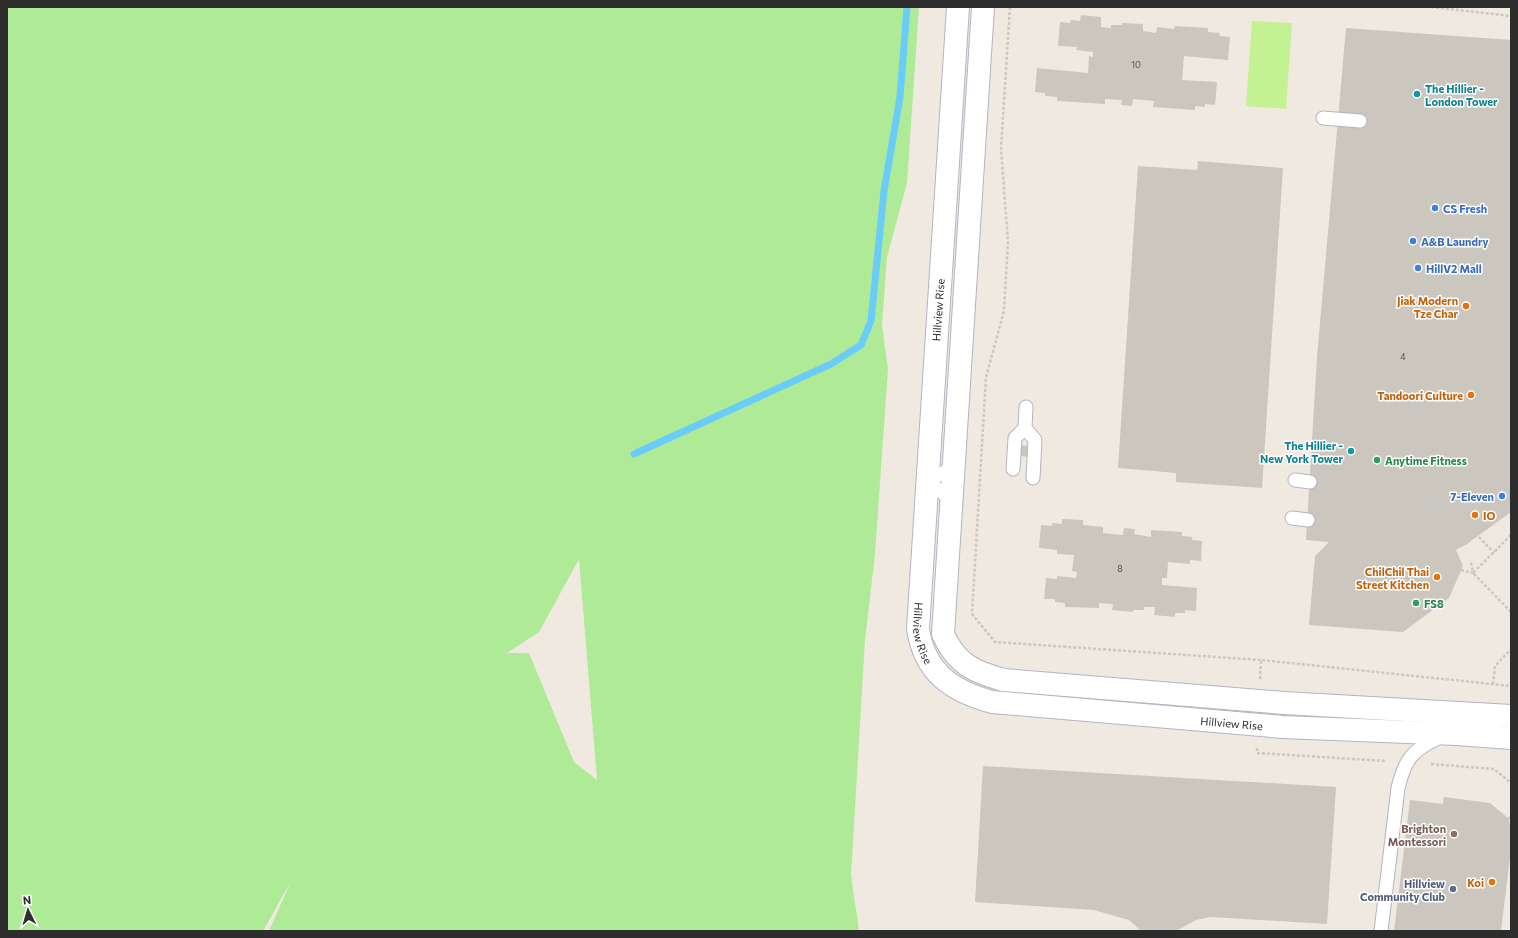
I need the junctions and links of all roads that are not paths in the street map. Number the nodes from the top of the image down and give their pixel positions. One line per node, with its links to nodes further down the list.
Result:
1 (958, 7): 11 (street, Hillview Rise)
2 (983, 7): 7 (street, Hillview Rise)
3 (1324, 118): 4 (lane)
4 (1360, 121)
5 (1026, 406): 6 (lane)
6 (1026, 428): 8 (lane); 9 (lane)
7 (954, 467): 11 (lane); 13 (street, Hillview Rise)
8 (1013, 470)
9 (1033, 478)
10 (1295, 480): 12 (lane)
11 (928, 481): 13 (lane); 17 (street, Hillview Rise)
12 (1310, 482)
13 (951, 500): 16 (street, Hillview Rise)
14 (1292, 518): 15 (lane)
15 (1308, 520)
16 (1511, 716)
17 (1458, 734): 18 (street, Hillview Rise); 19 (lane)
18 (1511, 738)
19 (1381, 931)

